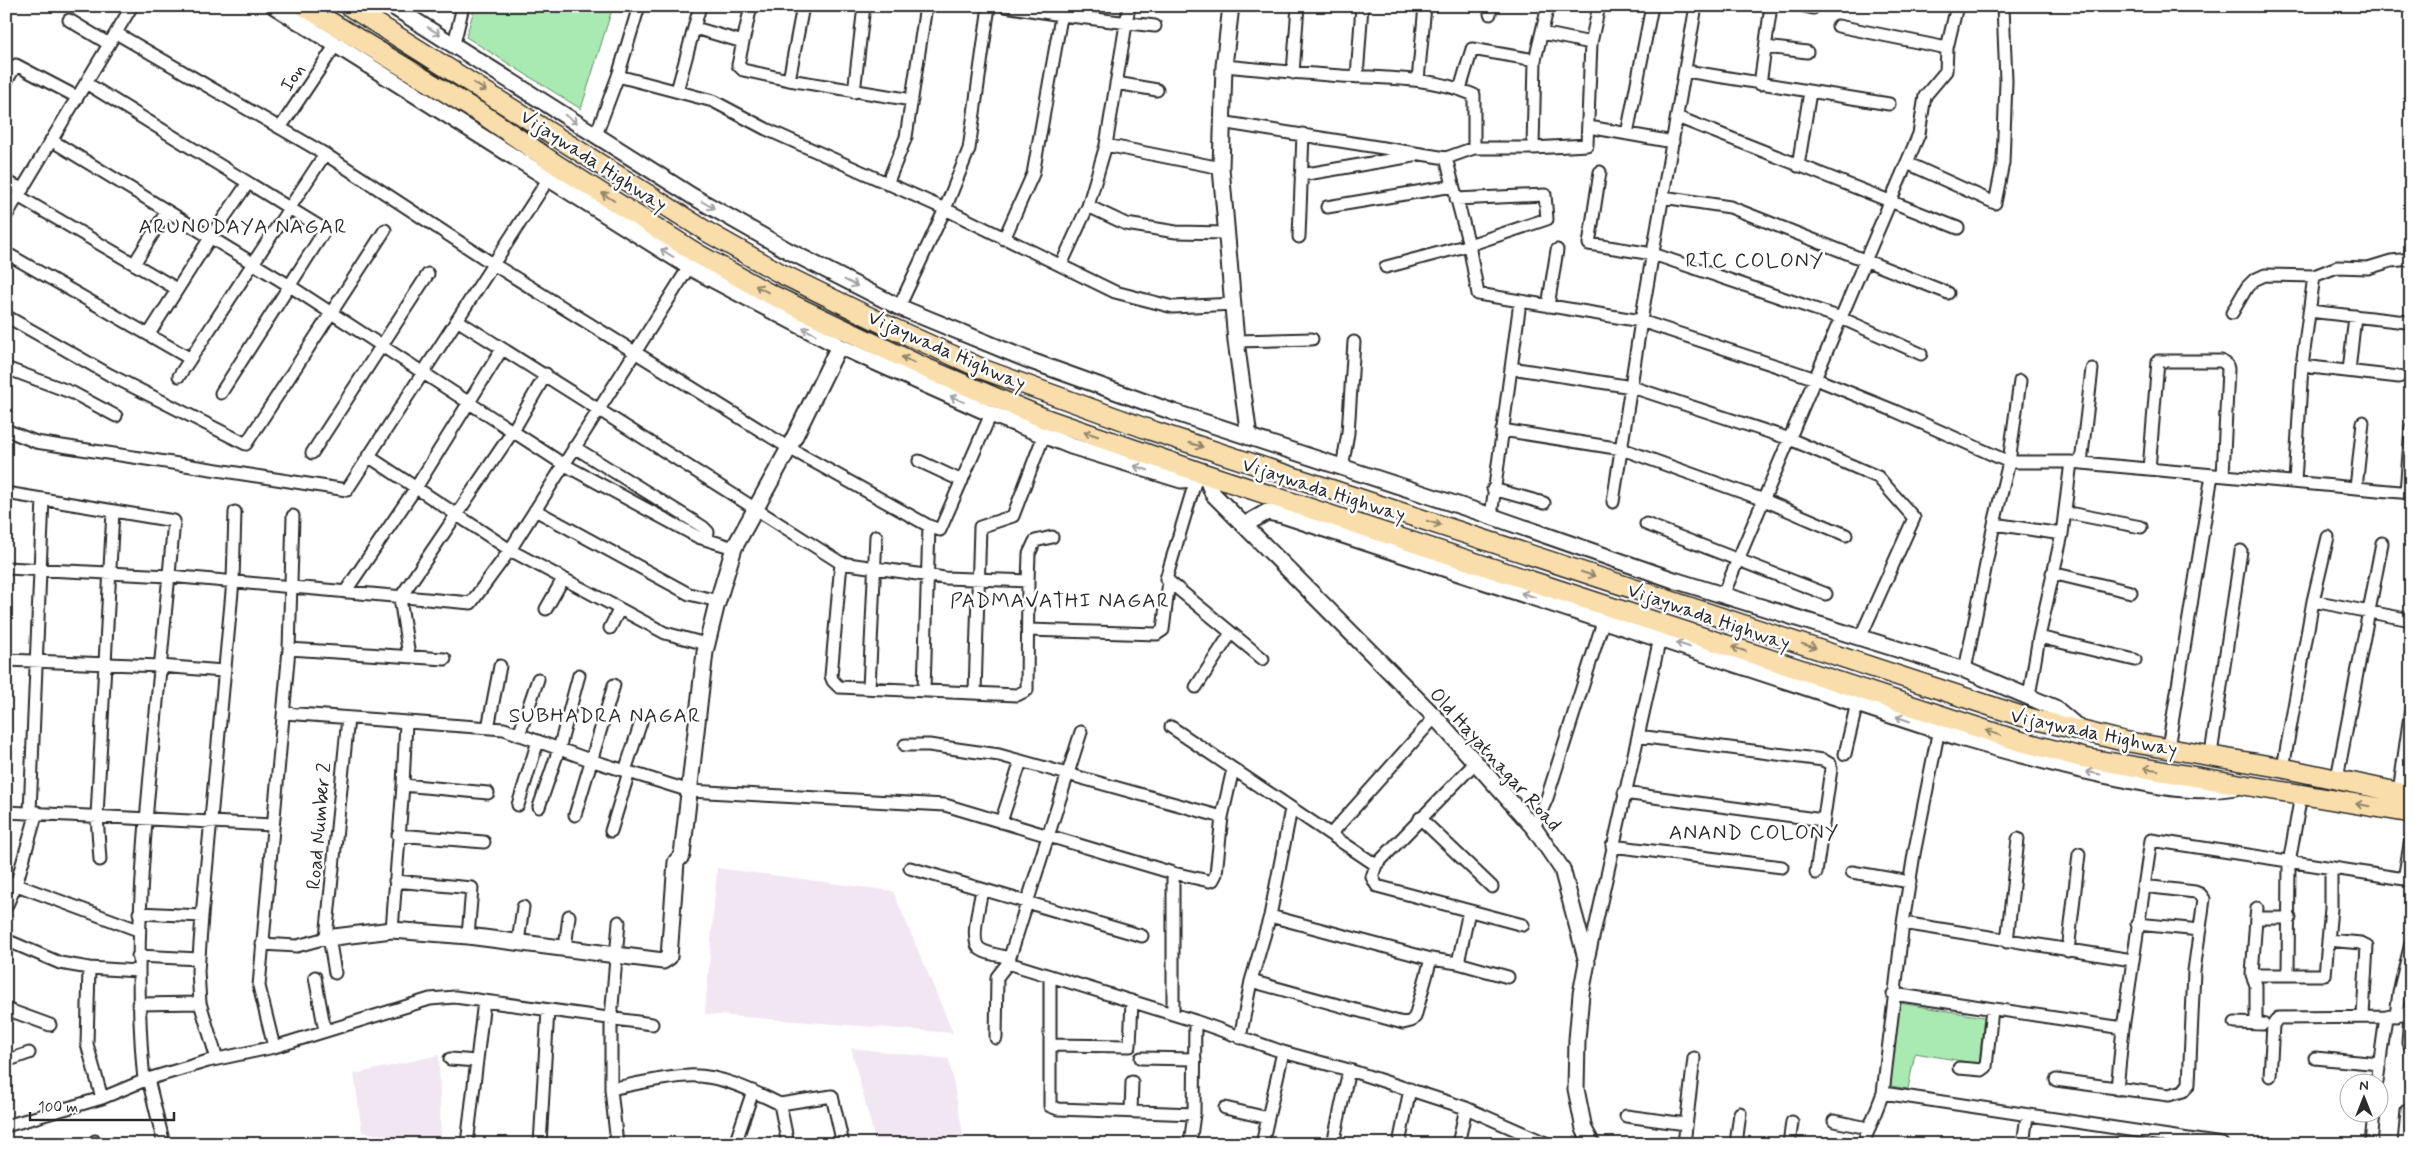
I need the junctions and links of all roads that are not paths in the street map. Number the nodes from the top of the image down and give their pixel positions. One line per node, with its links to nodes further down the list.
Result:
1 (132, 6): 33 (street)
2 (274, 6): 39 (street)
3 (304, 6): 99 (highway, Vijaywada Highway, one-way to 3)
4 (349, 6): 90 (highway, Vijaywada Highway, one-way to 90)
5 (392, 6): 38 (street, one-way to 38)
6 (463, 6): 38 (street)
7 (639, 6): 47 (street)
8 (700, 6): 32 (street)
9 (751, 6): 35 (street)
10 (803, 6): 49 (street)
11 (864, 6): 58 (street)
12 (926, 6): 61 (street)
13 (989, 6): 96 (street)
14 (1005, 6): 27 (street)
15 (1129, 6): 29 (street)
16 (1231, 6): 44 (street)
17 (1298, 6): 46 (street)
18 (1362, 6): 48 (street)
19 (1425, 6): 50 (street)
20 (1548, 6): 34 (street)
21 (1599, 6): 36 (street)
22 (1652, 6): 68 (street)
23 (1696, 6): 45 (street)
24 (1771, 6): 40 (street)
25 (1957, 6): 41 (street)
26 (2003, 6): 78 (street)
27 (1062, 11): 29 (street); 105 (street)
28 (69, 20): 37 (street)
29 (1126, 22): 30 (street); 53 (street)
30 (1155, 26)
31 (1838, 26): 41 (street)
32 (695, 28): 35 (street); 57 (street)
33 (116, 33): 37 (street); 66 (street)
34 (1542, 33): 36 (street); 43 (street)
35 (743, 42): 49 (street)
36 (1591, 43): 65 (street)
37 (109, 44): 52 (street)
38 (454, 44): 69 (street, one-way to 69)
39 (335, 46): 66 (street, Ion); 83 (street)
40 (1766, 47): 42 (street); 54 (street)
41 (1947, 48): 78 (street)
42 (1807, 52)
43 (1535, 60): 55 (street); 74 (street)
44 (1224, 66): 46 (street); 64 (street)
45 (1686, 71): 54 (street); 63 (street)
46 (1293, 73): 48 (street)
47 (618, 76): 57 (street); 69 (street)
48 (1358, 77): 50 (street)
49 (789, 80): 58 (street)
50 (1418, 80): 55 (street)
51 (6, 82): 60 (street)
52 (86, 83): 60 (street); 85 (street)
53 (1116, 83): 56 (street); 72 (street)
54 (1760, 84): 59 (street)
55 (1460, 89): 73 (street)
56 (1157, 90)
57 (677, 91): 86 (street)
58 (854, 92): 61 (street)
59 (1810, 92): 62 (street); 79 (street)
60 (77, 97): 70 (street)
61 (912, 100): 86 (street)
62 (1889, 104)
63 (1677, 117): 71 (street); 79 (street)
64 (1221, 122): 67 (street); 80 (street)
65 (1589, 127): 68 (street); 74 (street)
66 (280, 128): 75 (street)
67 (1303, 134): 76 (street); 82 (street)
68 (1627, 134): 71 (street)
69 (596, 135): 126 (street, one-way to 126)
70 (51, 140): 88 (street); 97 (street)
71 (1673, 142): 89 (street)
72 (1106, 145): 80 (street); 93 (street)
73 (1474, 148): 74 (street); 77 (street)
74 (1534, 148)
75 (325, 154): 95 (street); 114 (street)
76 (1424, 154): 77 (street); 82 (street)
77 (1446, 158): 87 (street)
78 (1907, 163): 92 (street)
79 (1798, 166): 92 (street)
80 (1221, 168): 102 (street)
81 (1600, 172): 109 (street)
82 (1301, 175): 103 (street)
83 (549, 178): 114 (street); 116 (street, one-way to 83)
84 (6, 182): 88 (street)
85 (248, 183): 95 (street); 104 (street)
86 (887, 184): 96 (street)
87 (1453, 186): 91 (street); 94 (street)
88 (20, 192): 98 (street); 113 (street)
89 (1663, 197): 109 (street); 111 (street)
90 (653, 198): 99 (highway); 284 (highway, Vijaywada Highway, one-way to 284)
91 (1456, 199): 106 (street); 106 (street)
92 (1891, 202): 100 (street); 111 (street)
93 (1088, 206): 102 (street); 115 (street)
94 (1327, 207)
95 (288, 208): 112 (street); 120 (street)
96 (945, 209): 105 (street); 126 (street)
97 (167, 211): 104 (street); 113 (street)
98 (6, 216)
99 (640, 217): 183 (highway, Vijaywada Highway, one-way to 99)
100 (1958, 228)
101 (385, 230): 128 (street)
102 (1226, 234): 124 (street)
103 (1299, 237)
104 (210, 238): 112 (street); 121 (street)
105 (1004, 239): 115 (street)
106 (1469, 245): 117 (street); 123 (street)
107 (1557, 250): 125 (street)
108 (6, 253): 136 (street)
109 (1653, 254): 132 (street); 134 (street)
110 (2411, 259): 119 (street)
111 (1865, 261): 122 (street); 132 (street)
112 (252, 263): 120 (street); 145 (street)
113 (134, 264): 121 (street)
114 (493, 264): 133 (street); 143 (street)
115 (1061, 265): 124 (street)
116 (688, 267): 141 (street, one-way to 116); 143 (street)
117 (1386, 267)
118 (428, 274): 140 (street)
119 (2314, 276): 127 (street); 129 (street)
120 (290, 286): 128 (street); 158 (street)
121 (177, 289): 136 (street)
122 (1948, 293)
123 (1520, 302): 125 (street); 148 (street)
124 (1234, 304): 138 (street)
125 (1548, 306): 134 (street)
126 (899, 307): 169 (street)
127 (2309, 311): 131 (street); 146 (street)
128 (331, 313): 130 (street); 140 (street)
129 (2232, 313)
130 (6, 316)
131 (2355, 316): 135 (street); 150 (street)
132 (1841, 318): 144 (street); 155 (street)
133 (457, 320): 142 (street); 151 (street)
134 (1641, 321): 155 (street); 157 (street)
135 (2406, 322)
136 (149, 334): 145 (street)
137 (1312, 339): 138 (street)
138 (1236, 340): 169 (street)
139 (1354, 342): 180 (street)
140 (381, 345): 151 (street); 174 (street)
141 (839, 346): 161 (street, one-way to 141); 172 (street)
142 (502, 349): 152 (street); 159 (street)
143 (635, 354): 160 (street); 172 (street)
144 (1921, 354)
145 (189, 358): 153 (street)
146 (2302, 366): 150 (street); 185 (street)
147 (6, 368): 162 (street)
148 (1511, 368): 157 (street); 166 (street)
149 (2092, 369): 178 (street)
150 (2348, 371): 154 (street)
151 (422, 372): 159 (street); 175 (street)
152 (546, 374): 160 (street); 167 (street)
153 (179, 376)
154 (2399, 376)
155 (1816, 379): 170 (street); 177 (street)
156 (2020, 381): 177 (street)
157 (1632, 387): 170 (street); 173 (street)
158 (221, 394)
159 (469, 402): 167 (street); 186 (street)
160 (598, 408): 171 (street); 195 (street)
161 (991, 414): 168 (street); 184 (street)
162 (116, 416)
163 (2364, 422): 187 (street)
164 (2411, 428): 189 (street)
165 (6, 430): 175 (street)
166 (1502, 430): 173 (street); 188 (street)
167 (513, 431): 179 (street); 199 (street)
168 (1044, 435): 183 (street, one-way to 168); 229 (street)
169 (1250, 437): 180 (street)
170 (1790, 438): 192 (street); 251 (street)
171 (574, 447): 179 (street); 213 (street)
172 (789, 448): 195 (street); 206 (street)
173 (1622, 449): 192 (street); 193 (street)
174 (312, 453)
175 (368, 456): 186 (street)
176 (919, 461): 184 (street)
177 (2009, 462): 178 (street); 205 (street)
178 (2076, 463): 181 (street); 200 (street)
179 (563, 464): 197 (street); 213 (street)
180 (1342, 468): 202 (street)
181 (2149, 469): 182 (street); 182 (street)
182 (2217, 475): 185 (street); 289 (street)
183 (1200, 476): 203 (street, Old Hayatnagar Road); 227 (highway, Vijaywada Highway); 232 (street)
184 (962, 481): 206 (street)
185 (2295, 482): 187 (street)
186 (416, 486): 199 (street); 234 (street)
187 (2356, 488): 189 (street)
188 (1493, 490): 194 (street); 202 (street)
189 (2408, 492)
190 (6, 493): 191 (street)
191 (43, 499): 196 (street); 222 (street)
192 (1764, 500): 210 (street); 218 (street)
193 (1612, 502)
194 (1544, 503)
195 (756, 508): 215 (street); 219 (street)
196 (113, 510): 223 (street); 226 (street)
197 (535, 510): 216 (street); 239 (street)
198 (235, 512): 230 (street)
199 (458, 513): 216 (street); 238 (street)
200 (2065, 514): 207 (street); 208 (street)
201 (293, 516): 233 (street)
202 (1491, 516): 237 (street)
203 (1244, 524): 227 (street); 276 (street, Old Hayatnagar Road)
204 (1646, 524): 218 (street)
205 (1994, 524): 208 (street); 263 (street)
206 (929, 526): 225 (street)
207 (2142, 527)
208 (2062, 534): 224 (street)
209 (876, 536): 221 (street)
210 (1846, 536)
211 (1052, 537): 231 (street)
212 (2328, 537): 240 (street)
213 (707, 538): 215 (street)
214 (2382, 543): 243 (street)
215 (734, 548): 239 (street)
216 (510, 550): 228 (street); 238 (street)
217 (2240, 550): 293 (street)
218 (1738, 561): 236 (street); 237 (street)
219 (841, 563): 221 (street); 269 (street)
220 (6, 568): 222 (street)
221 (875, 568): 225 (street); 269 (street)
222 (42, 570): 223 (street); 259 (street)
223 (111, 573): 226 (street); 260 (street)
224 (2052, 573): 235 (street); 249 (street)
225 (927, 575): 229 (street); 270 (street)
226 (168, 576): 230 (street); 261 (street)
227 (1498, 577): 244 (street, one-way to 227); 280 (highway, Vijaywada Highway, one-way to 227)
228 (563, 579): 241 (street); 242 (street)
229 (979, 579): 231 (street); 271 (street)
230 (233, 581): 233 (street); 264 (street)
231 (1028, 581): 247 (street)
232 (1169, 582): 247 (street); 248 (street)
233 (292, 587): 234 (street); 253 (street)
234 (345, 592): 238 (street)
235 (2131, 592)
236 (1826, 594)
237 (1723, 595): 251 (street)
238 (400, 598): 254 (street)
239 (718, 602): 252 (street)
240 (2313, 602): 243 (street); 297 (street)
241 (546, 609)
242 (619, 610): 246 (street); 252 (street)
243 (2370, 612): 245 (street); 302 (street)
244 (1604, 619): 250 (street); 325 (street)
245 (2411, 620)
246 (610, 628)
247 (1028, 630): 271 (street)
248 (1231, 633): 256 (street); 268 (street)
249 (2039, 637): 258 (street); 272 (street)
250 (1660, 638): 273 (street, one-way to 250); 286 (street)
251 (1860, 638): 263 (street)
252 (706, 644): 305 (street)
253 (289, 649): 254 (street); 275 (street)
254 (409, 656): 255 (street)
255 (445, 659)
256 (1263, 659)
257 (6, 660): 259 (street)
258 (2135, 660)
259 (38, 662): 260 (street); 314 (street)
260 (105, 665): 261 (street); 317 (street)
261 (160, 666): 264 (street); 319 (street)
262 (500, 666): 282 (street)
263 (1965, 670): 272 (street)
264 (223, 671): 322 (street)
265 (579, 675): 290 (street)
266 (538, 680): 285 (street)
267 (614, 685): 294 (street)
268 (1196, 687)
269 (869, 688): 270 (street)
270 (924, 690): 271 (street)
271 (975, 693)
272 (2029, 696): 284 (street)
273 (1857, 703): 280 (street, one-way to 273); 292 (street)
274 (2411, 708): 308 (street)
275 (284, 713): 277 (street); 324 (street)
276 (1435, 717): 296 (street, Old Hayatnagar Road); 327 (street)
277 (348, 718): 278 (street); 369 (street, Road Number 2)
278 (406, 722): 282 (street); 303 (street)
279 (641, 722): 299 (street)
280 (1940, 723): 301 (highway, Vijaywada Highway, one-way to 280); 304 (street, one-way to 280); 346 (street)
281 (1171, 727): 298 (street)
282 (488, 728): 285 (street)
283 (1081, 732): 300 (street)
284 (2084, 733): 289 (highway, Vijaywada Highway)
285 (519, 735): 287 (street)
286 (1638, 736): 307 (street); 321 (street)
287 (538, 741): 290 (street); 310 (street)
288 (904, 746): 295 (street)
289 (2168, 748): 291 (highway, Vijaywada Highway)
290 (559, 749): 294 (street); 311 (street)
291 (2190, 751): 293 (highway, Vijaywada Highway); 301 (highway)
292 (1845, 754)
293 (2211, 754): 297 (highway, Vijaywada Highway)
294 (590, 760): 299 (street); 316 (street)
295 (1021, 761): 300 (street); 323 (street)
296 (1476, 762): 320 (street); 325 (street, Old Hayatnagar Road)
297 (2283, 768): 302 (highway, Vijaywada Highway)
298 (1232, 769): 312 (street); 318 (street)
299 (627, 772): 305 (street); 326 (street)
300 (1067, 773): 318 (street); 329 (street)
301 (2187, 775): 304 (highway, Vijaywada Highway)
302 (2337, 778): 308 (highway, Vijaywada Highway)
303 (403, 785): 306 (street); 328 (street)
304 (2245, 785): 309 (highway, Vijaywada Highway)
305 (690, 791): 323 (street); 378 (street)
306 (488, 793)
307 (1624, 793): 321 (street); 333 (street)
308 (2405, 793)
309 (2301, 795): 315 (highway, Vijaywada Highway, one-way to 309); 336 (street)
310 (518, 805)
311 (539, 807)
312 (1291, 809): 327 (street); 358 (street)
313 (6, 812): 314 (street)
314 (34, 812): 317 (street); 347 (street)
315 (2411, 813)
316 (574, 815)
317 (97, 816): 319 (street); 335 (street)
318 (1222, 817): 342 (street)
319 (146, 818): 322 (street); 355 (street)
320 (1420, 818): 337 (street); 349 (street)
321 (1823, 820): 343 (street)
322 (210, 821): 324 (street); 356 (street)
323 (1002, 822): 329 (street)
324 (272, 825): 375 (street)
325 (1534, 828): 384 (street, Old Hayatnagar Road)
326 (611, 831)
327 (1331, 834): 337 (street)
328 (398, 835): 332 (street); 345 (street)
329 (1048, 836): 342 (street); 351 (street)
330 (2018, 839): 373 (street)
331 (2411, 839): 344 (street)
332 (484, 842)
333 (1612, 846): 339 (street); 384 (street)
334 (2079, 854): 377 (street)
335 (100, 860)
336 (2289, 862): 340 (street); 348 (street); 359 (street)
337 (1376, 865): 354 (street)
338 (910, 868): 350 (street)
339 (1782, 868)
340 (2331, 868): 344 (street); 371 (street)
341 (1852, 872): 346 (street)
342 (1173, 873): 404 (street)
343 (1816, 873)
344 (2407, 880)
345 (395, 881): 365 (street); 367 (street)
346 (1910, 882): 361 (street)
347 (11, 883): 352 (street); 364 (street)
348 (2142, 886): 362 (street); 366 (street)
349 (1492, 887)
350 (982, 890): 351 (street); 382 (street)
351 (1027, 903): 368 (street); 382 (street)
352 (6, 907)
353 (523, 907): 372 (street)
354 (1469, 911): 363 (street); 385 (street)
355 (139, 914): 356 (street); 364 (street)
356 (202, 916): 380 (street)
357 (569, 916): 376 (street)
358 (1270, 916): 381 (street); 394 (street)
359 (2290, 918): 389 (street); 390 (street)
360 (620, 922): 378 (street)
361 (1903, 923): 373 (street); 395 (street)
362 (2137, 924): 366 (street); 383 (street)
363 (1523, 925)
364 (138, 930): 379 (street)
365 (392, 930): 367 (street); 369 (street)
366 (2200, 930): 441 (street)
367 (468, 936): 372 (street)
368 (1142, 936)
369 (328, 938): 375 (street); 388 (street, Road Number 2)
370 (6, 940): 386 (street)
371 (2328, 940): 390 (street); 405 (street)
372 (518, 942): 376 (street)
373 (2007, 942): 377 (street)
374 (2411, 943): 406 (street)
375 (262, 944): 420 (street)
376 (565, 948): 378 (street)
377 (2068, 951): 383 (street)
378 (617, 954): 407 (street)
379 (138, 956): 380 (street); 387 (street)
380 (199, 959): 398 (street)
381 (1431, 959): 385 (street); 394 (street)
382 (1008, 960): 392 (street); 416 (street)
383 (2132, 960): 414 (street)
384 (1587, 962): 475 (street, Old Hayatnagar Road)
385 (1458, 963): 393 (street)
386 (90, 968): 387 (street); 444 (street)
387 (138, 971): 399 (street)
388 (335, 973)
389 (2252, 975): 390 (street); 411 (street)
390 (2288, 975)
391 (315, 977): 415 (street)
392 (1050, 977): 397 (street); 419 (street)
393 (1508, 977)
394 (1251, 981): 417 (street)
395 (1893, 994): 401 (street); 443 (street)
396 (484, 1001): 402 (street); 415 (street); 430 (street)
397 (1132, 1002): 404 (street); 419 (street)
398 (200, 1003): 399 (street); 426 (street)
399 (138, 1004): 436 (street)
400 (6, 1009): 412 (street)
401 (1992, 1009): 414 (street); 432 (street)
402 (548, 1010): 407 (street); 464 (street)
403 (2411, 1013): 406 (street); 418 (street)
404 (1172, 1014): 408 (street)
405 (2363, 1016): 406 (street); 413 (street)
406 (2391, 1016): 431 (street)
407 (611, 1018): 410 (street); 439 (street)
408 (1195, 1021): 417 (street); 428 (street)
409 (2235, 1023): 411 (street)
410 (652, 1024)
411 (2256, 1024): 413 (street)
412 (50, 1025)
413 (2272, 1025): 435 (street)
414 (2123, 1028): 441 (street)
415 (325, 1031): 420 (street)
416 (996, 1038)
417 (1240, 1038): 421 (street)
418 (2408, 1043)
419 (1050, 1045): 449 (street)
420 (274, 1047): 426 (street)
421 (1283, 1052): 433 (street); 454 (street)
422 (29, 1053): 429 (street)
423 (1141, 1058): 428 (street)
424 (1694, 1058): 458 (street)
425 (2315, 1058): 431 (street)
426 (217, 1059): 436 (street)
427 (450, 1059): 430 (street)
428 (1195, 1059): 451 (street)
429 (6, 1061)
430 (477, 1061): 463 (street)
431 (2380, 1064): 434 (street)
432 (1958, 1068)
433 (1349, 1070): 440 (street); 471 (street)
434 (2379, 1072)
435 (2270, 1076)
436 (146, 1079): 444 (street); 462 (street)
437 (2056, 1080): 441 (street)
438 (1132, 1082): 449 (street)
439 (611, 1089): 442 (street); 465 (street)
440 (1410, 1089): 447 (street); 472 (street)
441 (2117, 1089)
442 (753, 1091): 445 (street); 466 (street)
443 (1883, 1093): 453 (street); 460 (street)
444 (102, 1098): 459 (street)
445 (780, 1104): 467 (street); 468 (street)
446 (1225, 1108): 454 (street)
447 (1466, 1108): 461 (street); 473 (street)
448 (2407, 1110): 483 (street)
449 (1131, 1112): 451 (street)
450 (1740, 1113): 477 (street)
451 (1194, 1114): 469 (street)
452 (1626, 1116): 458 (street)
453 (2027, 1116): 480 (street); 481 (street)
454 (1268, 1118): 470 (street)
455 (1834, 1121): 460 (street)
456 (1792, 1122): 478 (street)
457 (2373, 1122): 482 (street)
458 (1686, 1124): 476 (street)
459 (6, 1126)
460 (1868, 1128): 479 (street)
461 (1522, 1139): 474 (street)
462 (164, 1144)
463 (467, 1144)
464 (540, 1144)
465 (616, 1144)
466 (735, 1144)
467 (788, 1144)
468 (844, 1144)
469 (1190, 1144)
470 (1262, 1144)
471 (1333, 1144)
472 (1399, 1144)
473 (1458, 1144)
474 (1548, 1144)
475 (1592, 1144)
476 (1684, 1144)
477 (1736, 1144)
478 (1789, 1144)
479 (1863, 1144)
480 (2023, 1144)
481 (2222, 1144)
482 (2371, 1144)
483 (2404, 1144)

